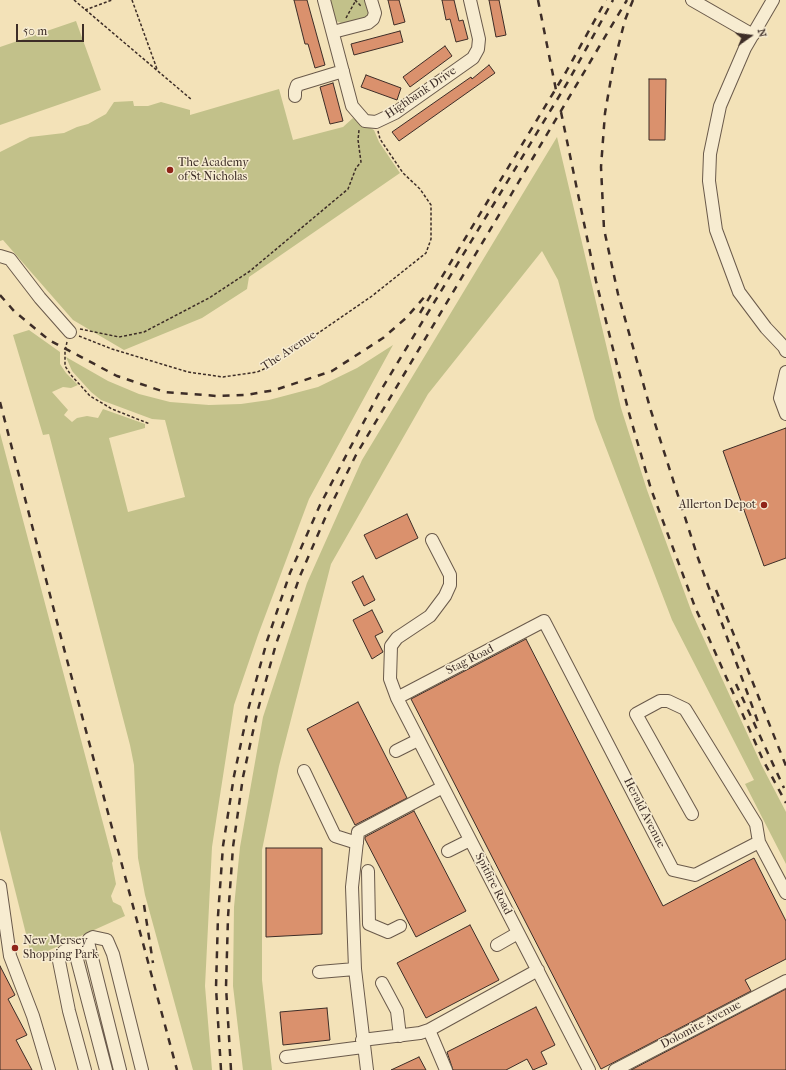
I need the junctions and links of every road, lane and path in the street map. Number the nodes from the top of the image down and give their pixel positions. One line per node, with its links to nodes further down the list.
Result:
1 (74, 0): 10 (path)
2 (112, 0): 10 (path)
3 (132, 0): 13 (path)
4 (324, 0): 11 (street)
5 (356, 0): 11 (path)
6 (371, 0): 11 (street)
7 (470, 0): 18 (street, Highbank Drive)
8 (692, 0): 12 (street)
9 (773, 0): 12 (street)
10 (85, 10): 13 (path)
11 (336, 31): 14 (street)
12 (753, 35): 21 (street)
13 (157, 71): 16 (path)
14 (343, 71): 15 (street); 17 (street)
15 (295, 96)
16 (192, 100)
17 (363, 119): 18 (street, Highbank Drive); 20 (path)
18 (376, 122): 20 (path, The Avenue)
19 (0, 256): 20 (street)
20 (67, 329): 24 (path)
21 (786, 351)
22 (786, 372): 23 (street)
23 (786, 414)
24 (150, 424)
25 (432, 540): 27 (street, Spitfire Road)
26 (544, 622): 27 (street, Stag Road); 34 (street, Herald Avenue)
27 (396, 698): 28 (street, Spitfire Road)
28 (418, 740): 29 (street); 31 (street, Spitfire Road)
29 (396, 751)
30 (304, 771): 35 (street)
31 (443, 787): 33 (street, Spitfire Road); 35 (street)
32 (692, 814): 34 (street)
33 (470, 840): 36 (street); 43 (street, Spitfire Road)
34 (759, 842): 39 (street)
35 (357, 843): 40 (street)
36 (448, 851)
37 (368, 871): 41 (street)
38 (0, 886): 56 (street)
39 (786, 893)
40 (353, 901): 41 (street); 47 (street)
41 (368, 901): 42 (street)
42 (400, 926)
43 (518, 933): 45 (street); 48 (street, Spitfire Road)
44 (88, 942): 46 (street); 59 (street); 60 (street)
45 (497, 944)
46 (74, 948): 57 (street); 58 (street)
47 (354, 969): 49 (street); 54 (street)
48 (538, 970): 52 (street); 63 (street, Spitfire Road)
49 (319, 972)
50 (786, 981): 64 (street, Dolomite Avenue)
51 (382, 983): 53 (street)
52 (429, 1030): 53 (street); 62 (street)
53 (400, 1036): 54 (street)
54 (362, 1044): 55 (street); 61 (street)
55 (286, 1057)
56 (49, 1070)
57 (85, 1070)
58 (106, 1070)
59 (120, 1070)
60 (142, 1070)
61 (367, 1070)
62 (446, 1070)
63 (589, 1070)
64 (616, 1070)

